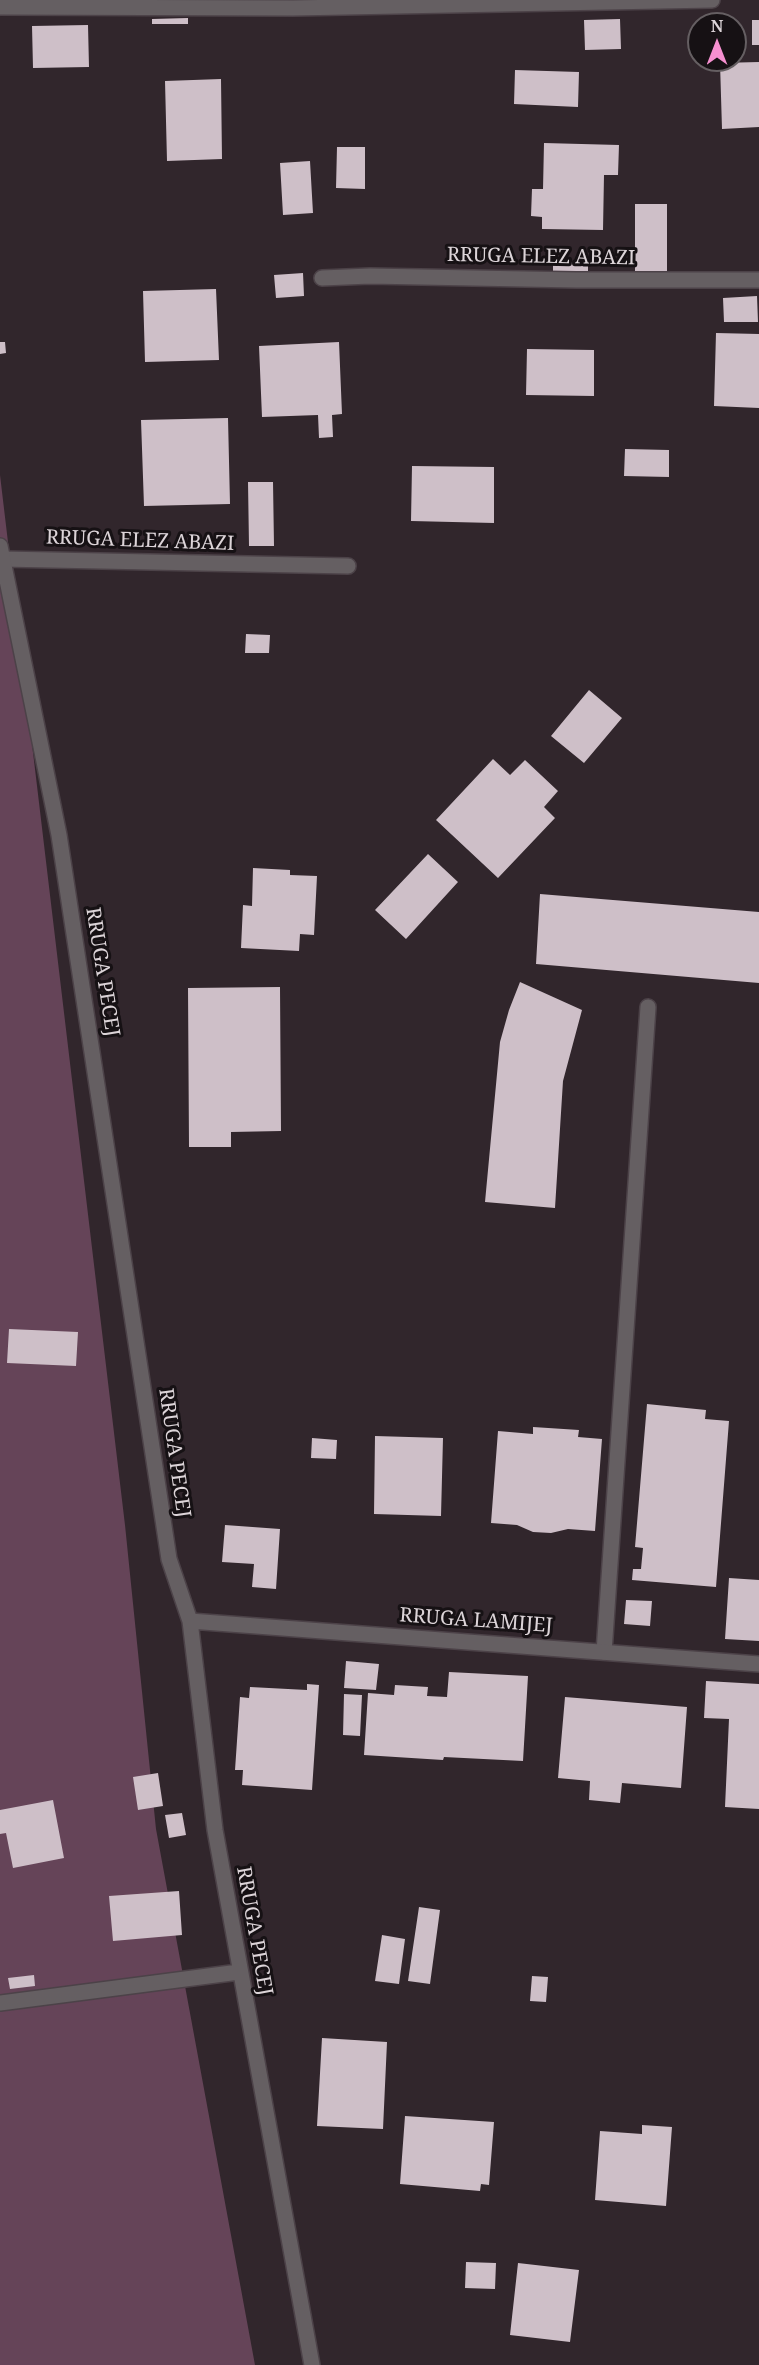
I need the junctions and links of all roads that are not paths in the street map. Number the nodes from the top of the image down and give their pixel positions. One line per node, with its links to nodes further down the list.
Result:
1 (712, 0): 2 (street)
2 (0, 7)
3 (322, 278): 4 (street, RRUGA ELEZ ABAZI)
4 (759, 280)
5 (1, 552): 6 (street, RRUGA ELEZ ABAZI); 8 (street, RRUGA PECEJ)
6 (348, 566)
7 (648, 1007): 9 (street)
8 (190, 1621): 9 (street, RRUGA LAMIJEJ); 11 (street, RRUGA PECEJ)
9 (604, 1652): 10 (street, RRUGA LAMIJEJ)
10 (759, 1664)
11 (239, 1972): 12 (street); 13 (street, RRUGA PECEJ)
12 (0, 2003)
13 (312, 2365)

